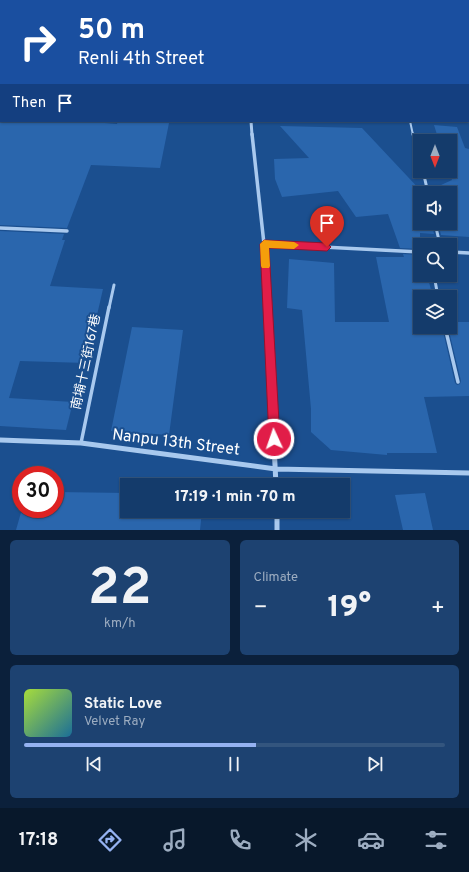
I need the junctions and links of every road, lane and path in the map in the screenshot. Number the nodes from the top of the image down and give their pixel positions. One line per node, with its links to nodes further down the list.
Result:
1 (251, 122): 6 (street)
2 (410, 122): 3 (lane)
3 (413, 134)
4 (0, 228): 5 (street)
5 (67, 231)
6 (264, 244): 7 (street); 15 (street)
7 (413, 252)
8 (457, 252): 9 (street)
9 (469, 253)
10 (114, 285): 14 (lane, 南埔十三街167巷)
11 (447, 334): 12 (lane)
12 (458, 382)
13 (0, 440): 14 (street, Nanpu 13th Street)
14 (81, 444): 15 (street, Nanpu 13th Street)
15 (276, 469): 16 (street, Nanpu 13th Street); 17 (street)
16 (469, 473)
17 (276, 478)
18 (277, 518): 19 (street)
19 (277, 530)

